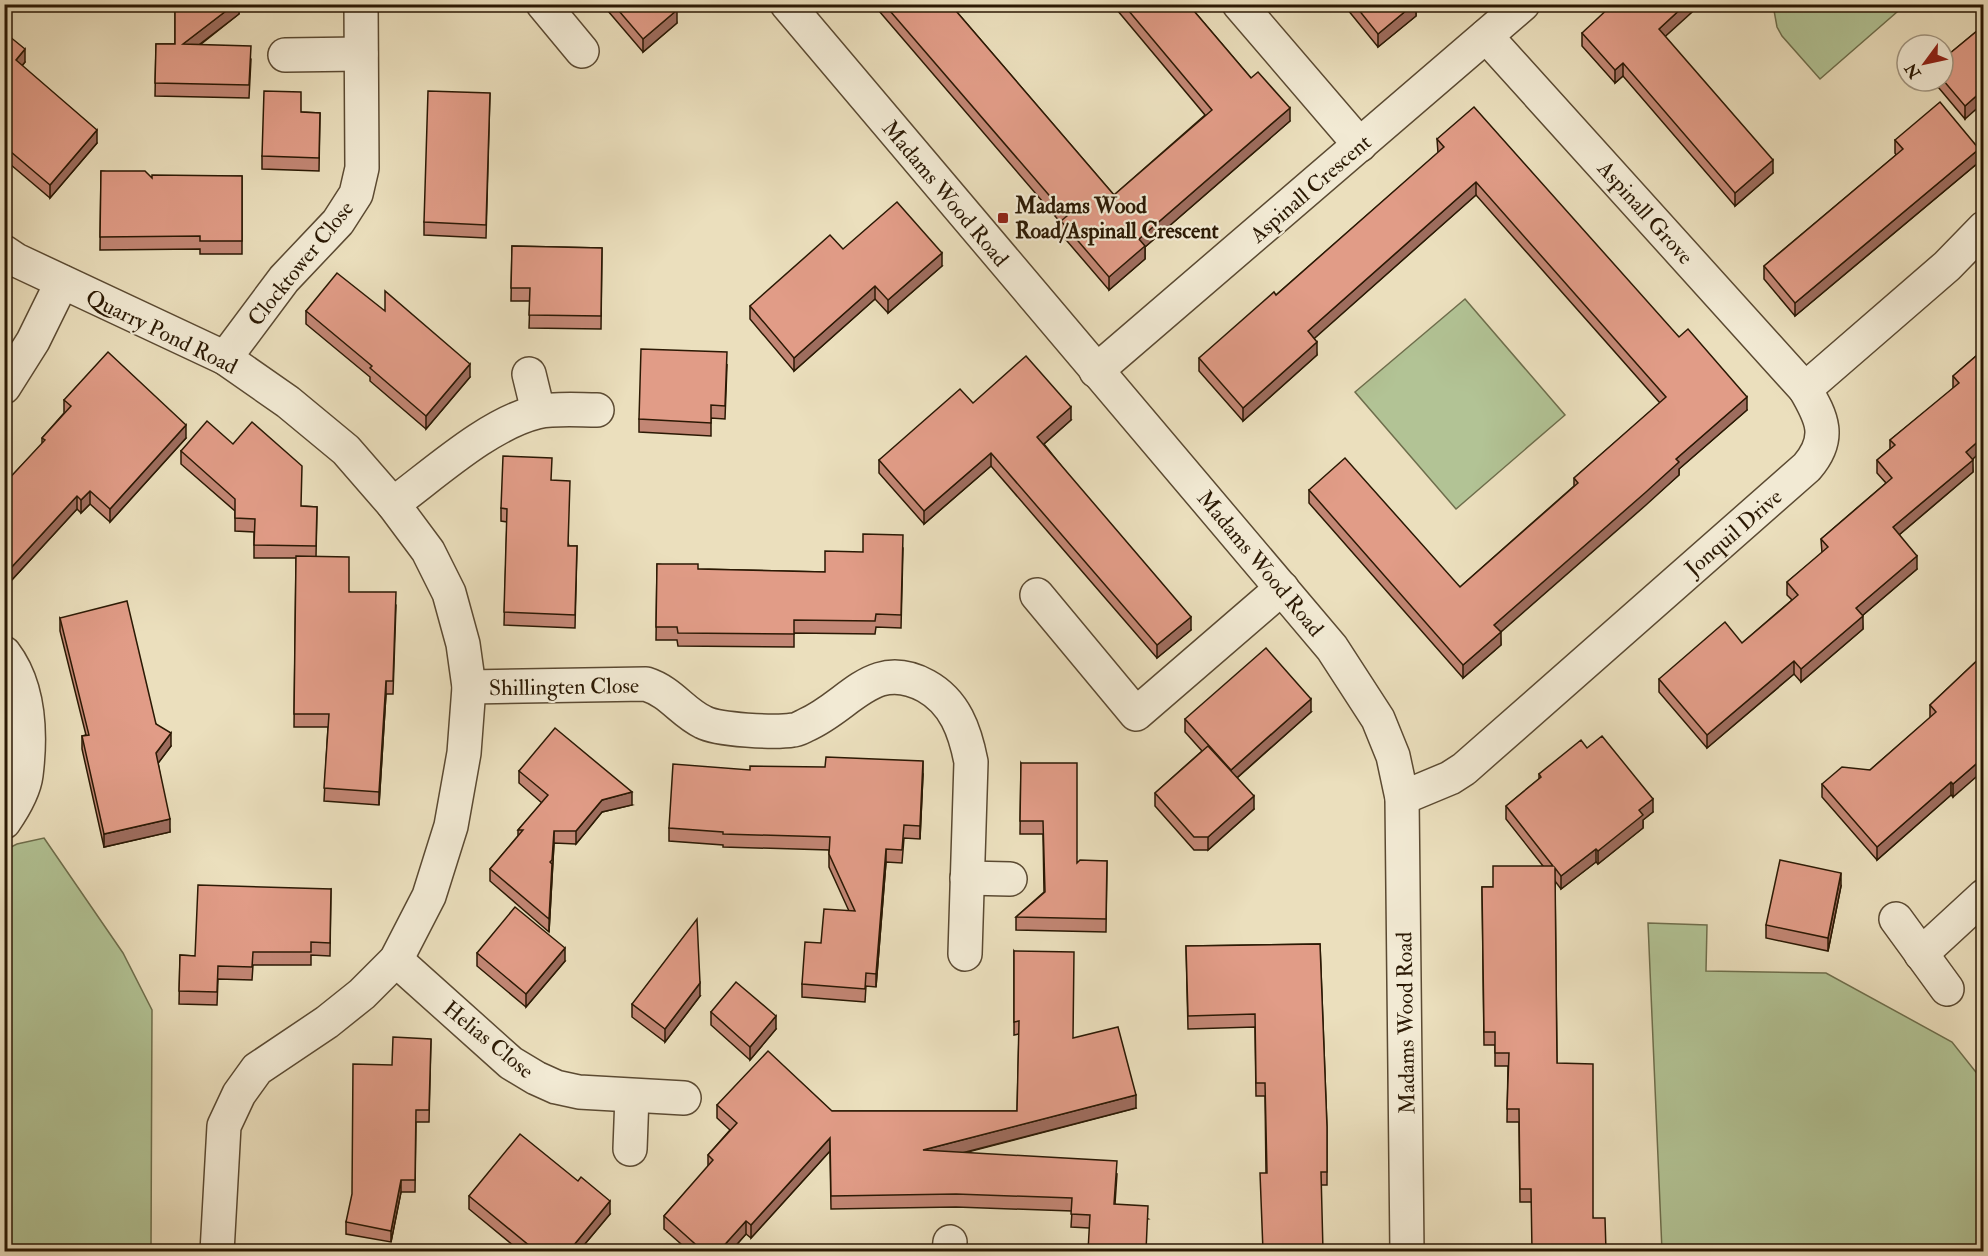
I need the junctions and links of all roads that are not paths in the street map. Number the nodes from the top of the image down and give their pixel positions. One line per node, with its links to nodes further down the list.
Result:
1 (361, 4): 8 (street, Clocktower Close)
2 (543, 4): 7 (street)
3 (787, 4): 15 (street, Madams Wood Road)
4 (1239, 4): 10 (street)
5 (1523, 4): 6 (street, Aspinall Crescent)
6 (1486, 36): 10 (street, Aspinall Crescent); 18 (street, Aspinall Grove)
7 (582, 51)
8 (361, 54): 9 (street); 14 (street, Clocktower Close)
9 (285, 55)
10 (1360, 145): 15 (street, Aspinall Crescent)
11 (1983, 228): 18 (street)
12 (4, 252): 13 (street, Quarry Pond Road)
13 (62, 282): 14 (street, Quarry Pond Road); 17 (street)
14 (225, 358): 21 (street, Quarry Pond Road)
15 (1096, 371): 22 (street, Madams Wood Road)
16 (529, 374): 20 (street)
17 (4, 387)
18 (1805, 388): 26 (street, Jonquil Drive)
19 (597, 410): 20 (street)
20 (538, 411): 21 (street)
21 (393, 504): 25 (street, Quarry Pond Road)
22 (1282, 588): 23 (street); 26 (street, Madams Wood Road)
23 (1037, 595)
24 (4, 653): 27 (street)
25 (469, 687): 28 (street, Shillingten Close); 34 (street, Quarry Pond Road)
26 (1402, 798): 40 (street, Madams Wood Road)
27 (4, 822)
28 (967, 878): 29 (street); 32 (street, Shillingten Close)
29 (1010, 879)
30 (1983, 896): 33 (street)
31 (1896, 919): 33 (street)
32 (965, 954)
33 (1921, 954): 35 (street)
34 (396, 960): 36 (street, Helias Close); 39 (street, Quarry Pond Road)
35 (1947, 989)
36 (632, 1096): 37 (street, Helias Close); 38 (street)
37 (684, 1098)
38 (630, 1149)
39 (217, 1251)
40 (1407, 1251)

